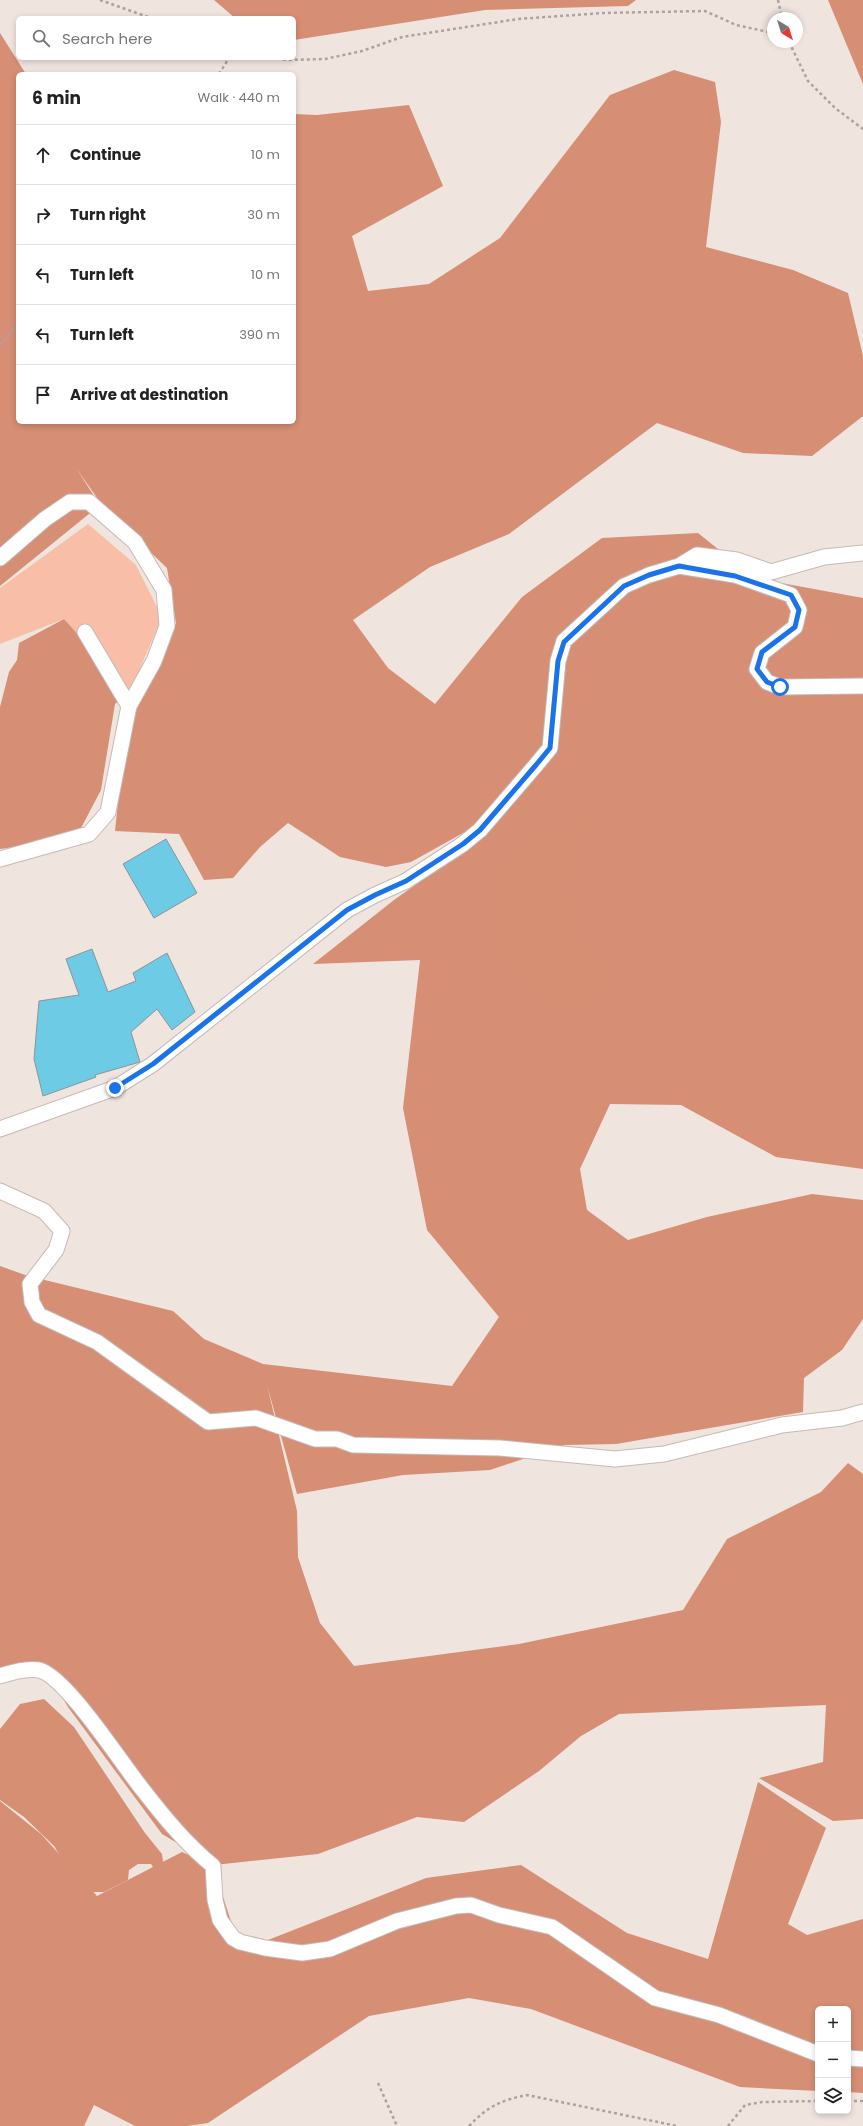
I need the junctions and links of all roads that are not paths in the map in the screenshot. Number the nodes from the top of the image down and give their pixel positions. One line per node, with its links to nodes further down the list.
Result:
1 (863, 553): 3 (street)
2 (0, 558): 6 (street)
3 (679, 566): 5 (street); 8 (street)
4 (85, 632): 6 (street)
5 (863, 686)
6 (129, 706): 7 (street)
7 (0, 859)
8 (0, 1129)
9 (0, 1191): 10 (street)
10 (863, 1412)
11 (0, 1676): 12 (street)
12 (815, 2053)
13 (851, 2058): 14 (street)
14 (863, 2059)

